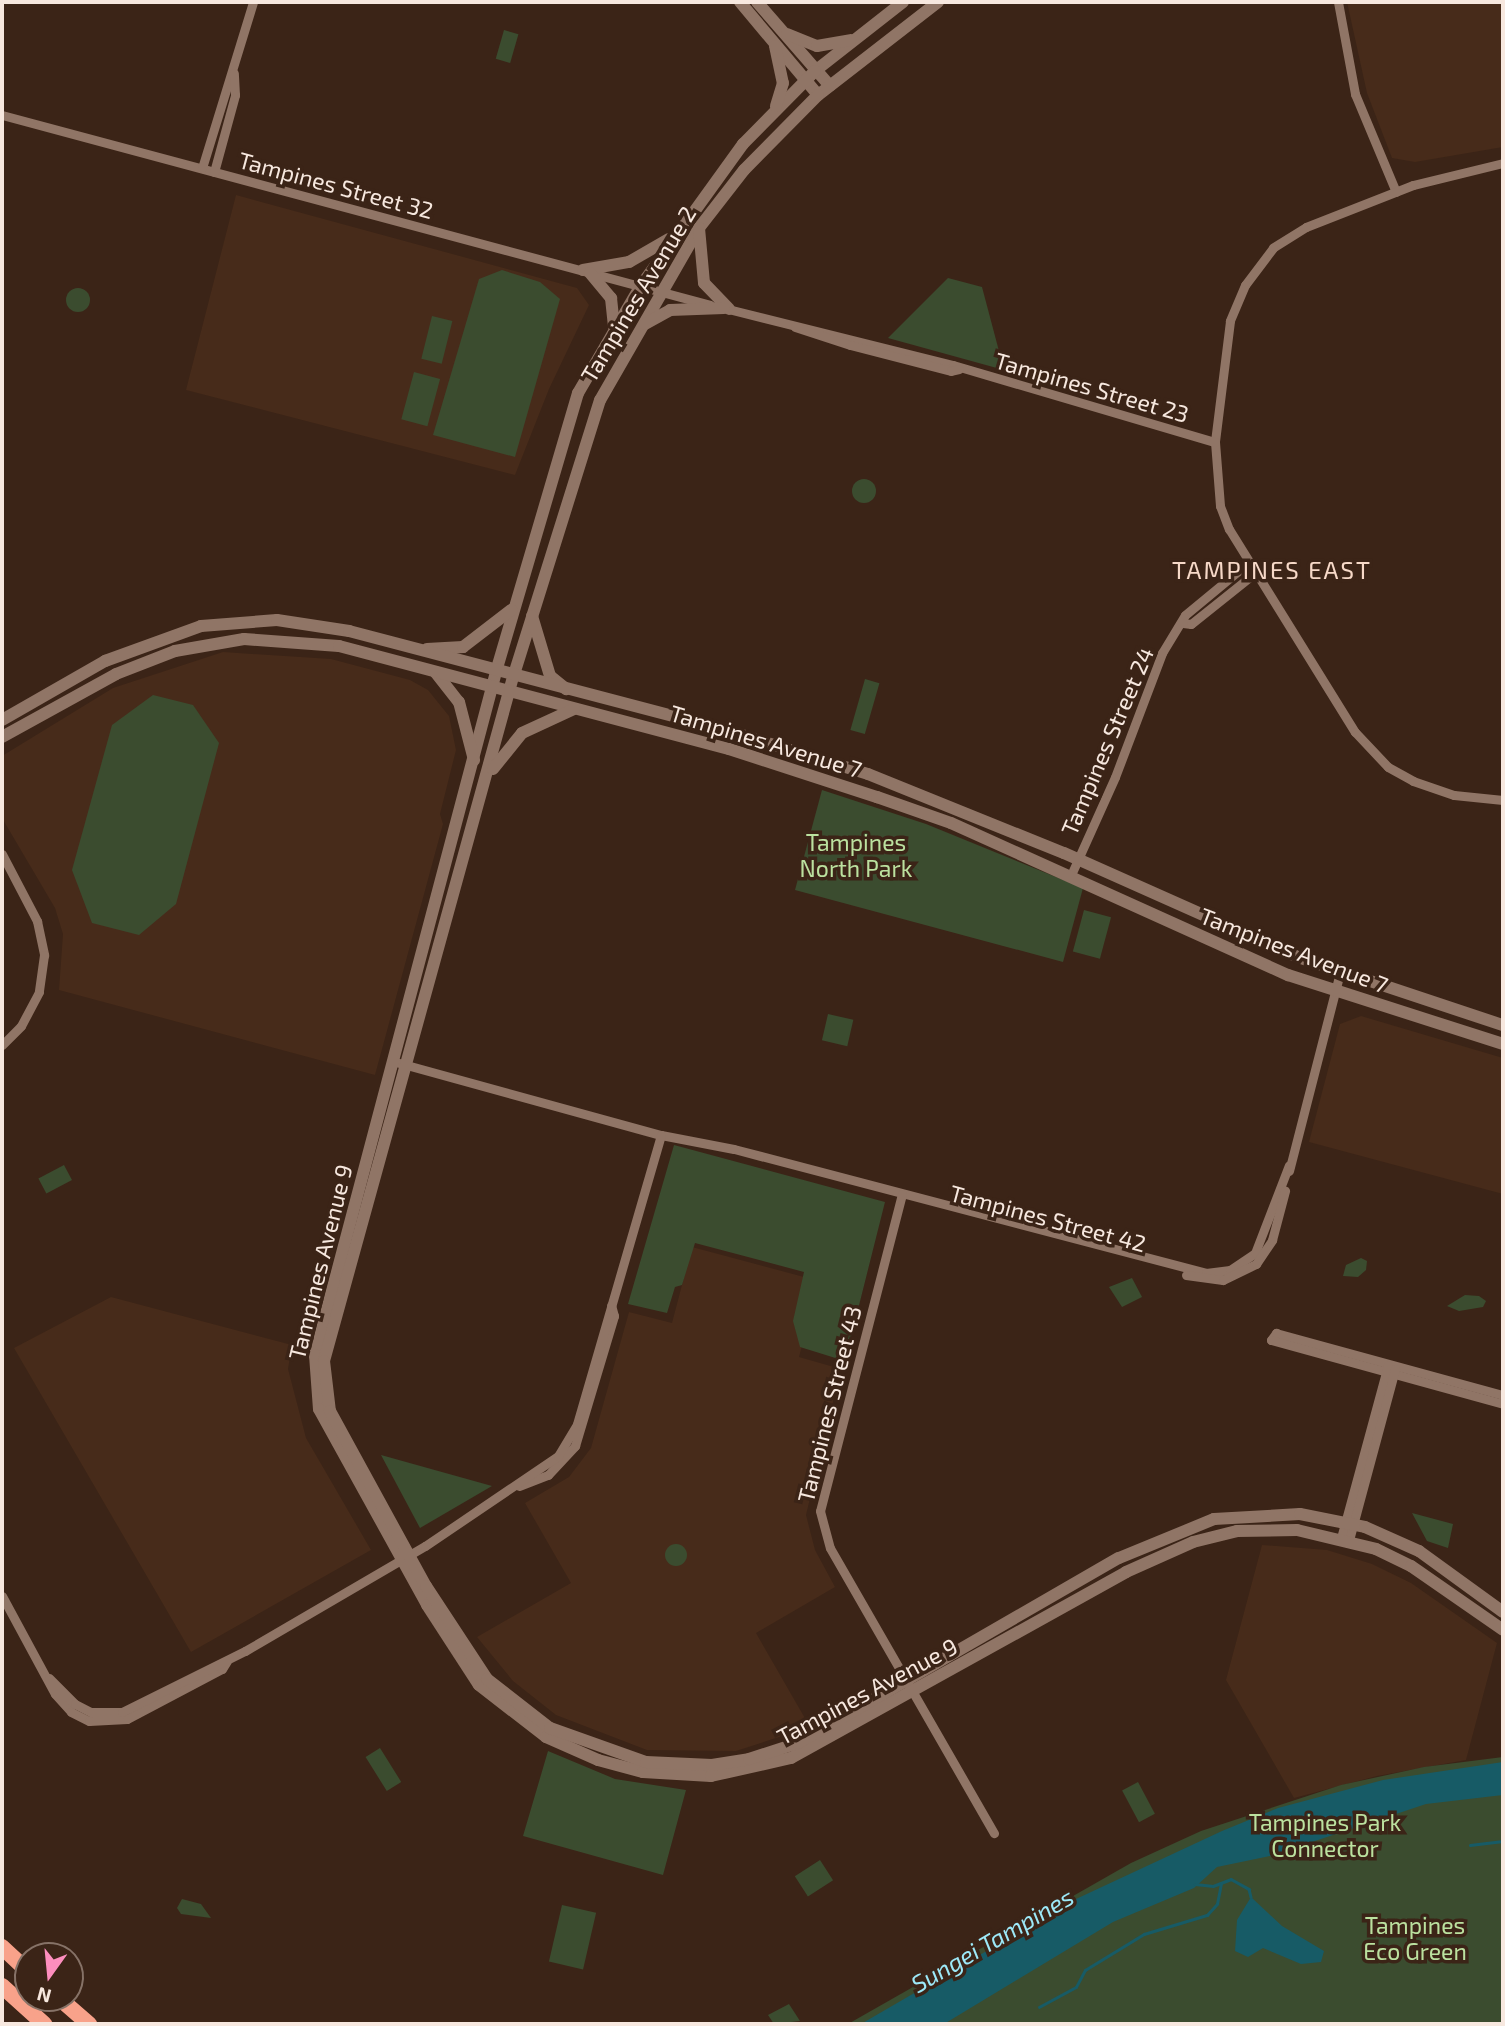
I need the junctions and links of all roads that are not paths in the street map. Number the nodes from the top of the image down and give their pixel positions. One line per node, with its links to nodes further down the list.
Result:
1 (253, 2): 9 (street)
2 (740, 2): 7 (main road)
3 (757, 2): 7 (main road)
4 (903, 2): 8 (main road, Tampines Avenue 2)
5 (938, 2): 11 (main road, Tampines Avenue 2)
6 (1338, 2): 18 (street)
7 (778, 37): 8 (main road); 10 (main road); 13 (main road)
8 (857, 38): 10 (main road, Tampines Avenue 2)
9 (234, 73): 16 (street); 17 (street)
10 (810, 76): 11 (main road); 12 (main road); 13 (main road, Tampines Avenue 2)
11 (830, 86): 12 (main road, Tampines Avenue 2)
12 (818, 95): 19 (main road, Tampines Avenue 2)
13 (773, 112): 20 (main road, Tampines Avenue 2)
14 (2, 115): 16 (street, Tampines Street 32)
15 (1503, 163): 18 (street)
16 (202, 168): 17 (street, Tampines Street 32)
17 (215, 172): 21 (street, Tampines Street 32)
18 (1396, 191): 27 (street)
19 (699, 228): 23 (main road, Tampines Avenue 2); 24 (main road)
20 (678, 233): 21 (main road); 22 (main road, Tampines Avenue 2)
21 (586, 272): 22 (street, Tampines Street 32); 25 (main road)
22 (640, 287): 23 (street, Tampines Street 32); 25 (main road, Tampines Avenue 2)
23 (660, 293): 24 (street, Tampines Street 23); 26 (main road, Tampines Avenue 2)
24 (726, 309): 26 (main road); 27 (street, Tampines Street 23)
25 (614, 327): 30 (main road, Tampines Avenue 2)
26 (637, 331): 31 (main road, Tampines Avenue 2)
27 (1215, 442): 28 (street)
28 (1249, 562): 29 (street); 32 (street, Tampines Street 24)
29 (1255, 573): 32 (street, Tampines Street 24); 45 (street)
30 (514, 607): 33 (main road); 35 (main road, Tampines Avenue 2)
31 (532, 616): 36 (main road, Tampines Avenue 2); 38 (main road)
32 (1183, 623): 47 (street, Tampines Street 24)
33 (414, 650): 35 (main road, Tampines Avenue 7); 41 (main road, Tampines Avenue 7)
34 (433, 671): 37 (main road, Tampines Avenue 7); 42 (main road, Tampines Avenue 7); 43 (main road)
35 (496, 672): 36 (main road, Tampines Avenue 7); 37 (main road, Tampines Avenue 2)
36 (513, 677): 38 (main road, Tampines Avenue 7); 39 (main road, Tampines Avenue 2)
37 (492, 689): 39 (main road, Tampines Avenue 7); 43 (main road, Tampines Avenue 9)
38 (568, 691): 47 (main road, Tampines Avenue 7)
39 (509, 693): 40 (main road, Tampines Avenue 7); 44 (main road, Tampines Avenue 9)
40 (575, 709): 44 (main road); 48 (main road, Tampines Avenue 7)
41 (2, 720)
42 (2, 737)
43 (474, 762): 54 (main road, Tampines Avenue 9)
44 (488, 776): 55 (main road, Tampines Avenue 9)
45 (1503, 800)
46 (2, 854): 53 (street)
47 (1077, 860): 48 (street, Tampines Street 24); 49 (main road, Tampines Avenue 7)
48 (1071, 876): 50 (main road, Tampines Avenue 7)
49 (1340, 973): 50 (street, Tampines Street 42); 51 (main road, Tampines Avenue 7)
50 (1334, 992): 52 (main road, Tampines Avenue 7); 57 (street, Tampines Street 42)
51 (1503, 1025)
52 (1503, 1044)
53 (2, 1045)
54 (392, 1061): 55 (street); 63 (main road, Tampines Avenue 9)
55 (406, 1065): 56 (street, Tampines Street 42); 63 (main road, Tampines Avenue 9)
56 (661, 1135): 57 (street, Tampines Street 42); 63 (street)
57 (901, 1196): 67 (street, Tampines Street 43)
58 (1391, 1368): 58 (street); 59 (street); 60 (street); 61 (street)
59 (1503, 1395)
60 (1503, 1404)
61 (1349, 1522): 62 (street); 65 (main road, Tampines Avenue 9); 67 (main road, Tampines Avenue 9)
62 (1345, 1539): 66 (main road, Tampines Avenue 9); 67 (main road, Tampines Avenue 9)
63 (405, 1557): 64 (street); 67 (main road, Tampines Avenue 9)
64 (2, 1596)
65 (1503, 1612)
66 (1503, 1630)
67 (909, 1687): 68 (street, Tampines Street 43)
68 (994, 1833)
69 (2, 1986): 71 (highway)
70 (75, 2012): 72 (highway)
71 (44, 2024)
72 (89, 2024)

